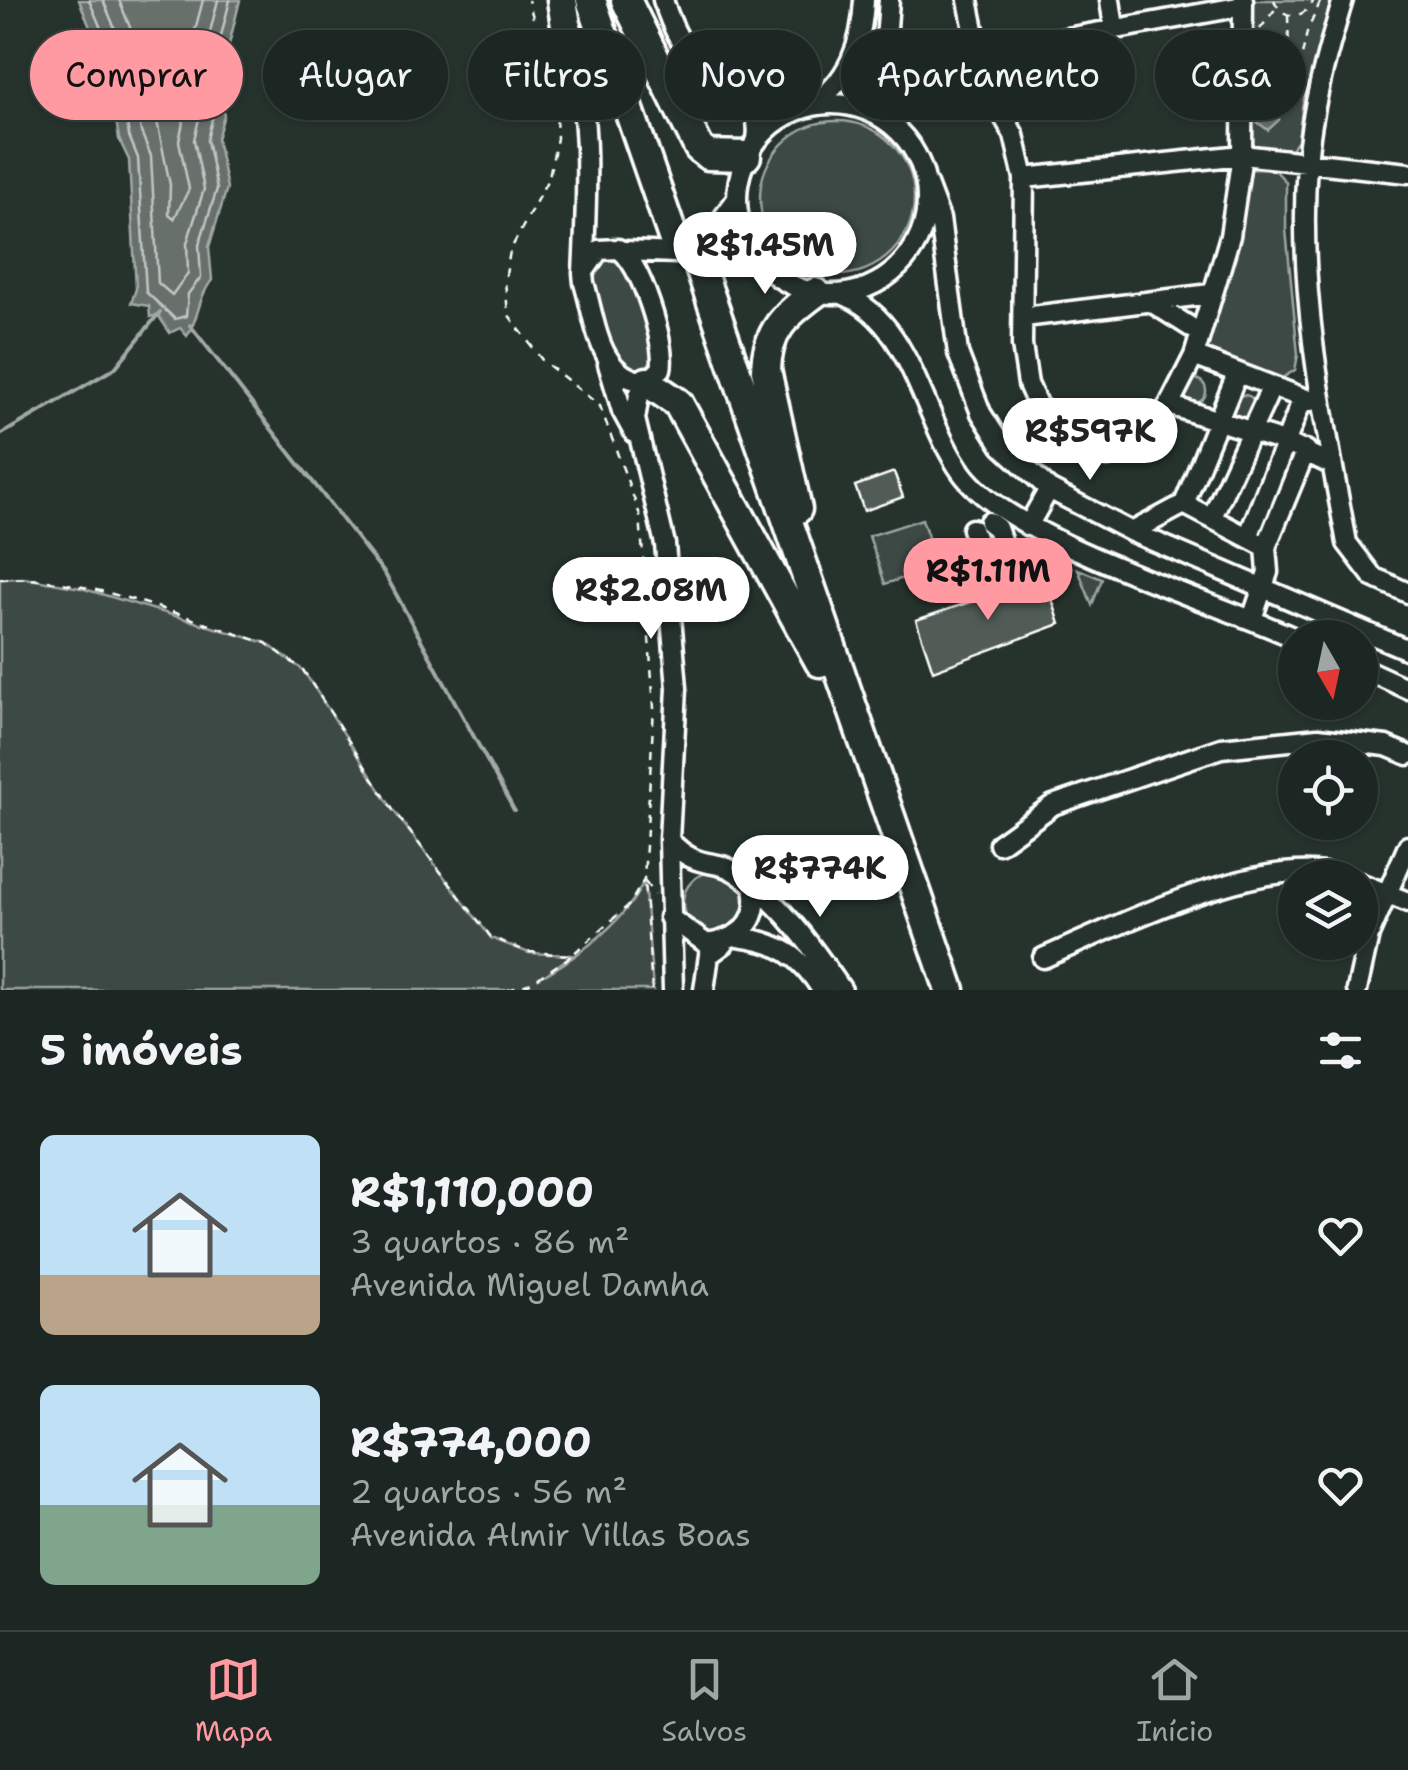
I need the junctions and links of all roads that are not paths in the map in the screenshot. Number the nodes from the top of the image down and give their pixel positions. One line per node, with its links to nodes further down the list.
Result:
1 (558, 0): 13 (highway)
2 (591, 0): 31 (highway)
3 (606, 0): 31 (highway)
4 (626, 0): 24 (highway)
5 (663, 0): 14 (street)
6 (864, 0): 17 (street)
7 (890, 0): 23 (street)
8 (968, 0): 15 (street)
9 (1110, 0): 12 (street)
10 (1343, 0): 26 (street)
11 (1243, 3): 12 (street); 25 (street)
12 (1114, 27): 16 (street)
13 (566, 30)
14 (676, 30)
15 (974, 30)
16 (1099, 30)
17 (821, 95)
18 (821, 107): 23 (street)
19 (584, 120): 34 (street)
20 (756, 120): 24 (street)
21 (779, 120): 24 (street)
22 (1005, 120): 28 (street)
23 (897, 129): 29 (street)
24 (752, 148): 30 (street)
25 (1242, 154): 26 (street); 28 (street); 37 (street)
26 (1307, 160): 27 (street); 48 (street)
27 (1408, 174)
28 (1024, 178): 39 (street)
29 (926, 182): 36 (street); 55 (street)
30 (736, 200): 31 (street); 33 (street)
31 (687, 249): 32 (street); 33 (street); 35 (street); 68 (highway)
32 (625, 251): 34 (street); 35 (street)
33 (756, 257): 36 (street)
34 (583, 273): 42 (street)
35 (642, 289): 44 (street)
36 (828, 293): 58 (street); 68 (highway)
37 (1211, 294): 38 (street); 40 (street)
38 (1154, 304): 39 (street); 40 (street)
39 (1024, 317): 47 (street)
40 (1200, 333): 41 (street)
41 (1194, 356): 43 (street); 47 (street)
42 (608, 361): 44 (street); 51 (street)
43 (1237, 374): 45 (street); 49 (street)
44 (647, 382): 51 (street); 68 (highway)
45 (1271, 388): 46 (street); 50 (street)
46 (1303, 398): 48 (street); 52 (street)
47 (1169, 405): 49 (street)
48 (1326, 406): 54 (street)
49 (1220, 420): 50 (street); 56 (street)
50 (1252, 430): 52 (street); 57 (street)
51 (639, 442): 72 (street)
52 (1287, 443): 53 (street); 60 (street)
53 (1306, 450): 54 (street); 61 (street)
54 (1332, 465): 64 (street)
55 (1049, 489): 58 (street); 59 (street)
56 (1184, 504): 57 (street); 59 (street)
57 (1212, 517): 60 (street)
58 (1028, 526): 65 (street)
59 (1132, 532): 63 (street)
60 (1248, 537): 61 (street)
61 (1266, 547): 63 (street)
62 (993, 569): 62 (street)
63 (1264, 590): 65 (street); 67 (street)
64 (1408, 593)
65 (1252, 619): 66 (street)
66 (1278, 630)
67 (1408, 650)
68 (829, 668): 89 (highway); 90 (highway)
69 (1378, 676): 70 (street)
70 (1408, 689)
71 (1408, 754): 73 (street)
72 (669, 840): 75 (street); 77 (street)
73 (999, 844)
74 (1406, 858): 80 (street)
75 (704, 866): 77 (street); 78 (street)
76 (1278, 876): 84 (street)
77 (671, 887): 82 (street)
78 (754, 888): 83 (street); 88 (street)
79 (1378, 889): 80 (street)
80 (1385, 892): 81 (street); 91 (street)
81 (1408, 902)
82 (669, 917): 83 (street); 85 (street)
83 (733, 939): 86 (street); 87 (street)
84 (1043, 958)
85 (673, 986)
86 (704, 988)
87 (822, 990)
88 (842, 990)
89 (938, 990)
90 (950, 990)
91 (1357, 990)

